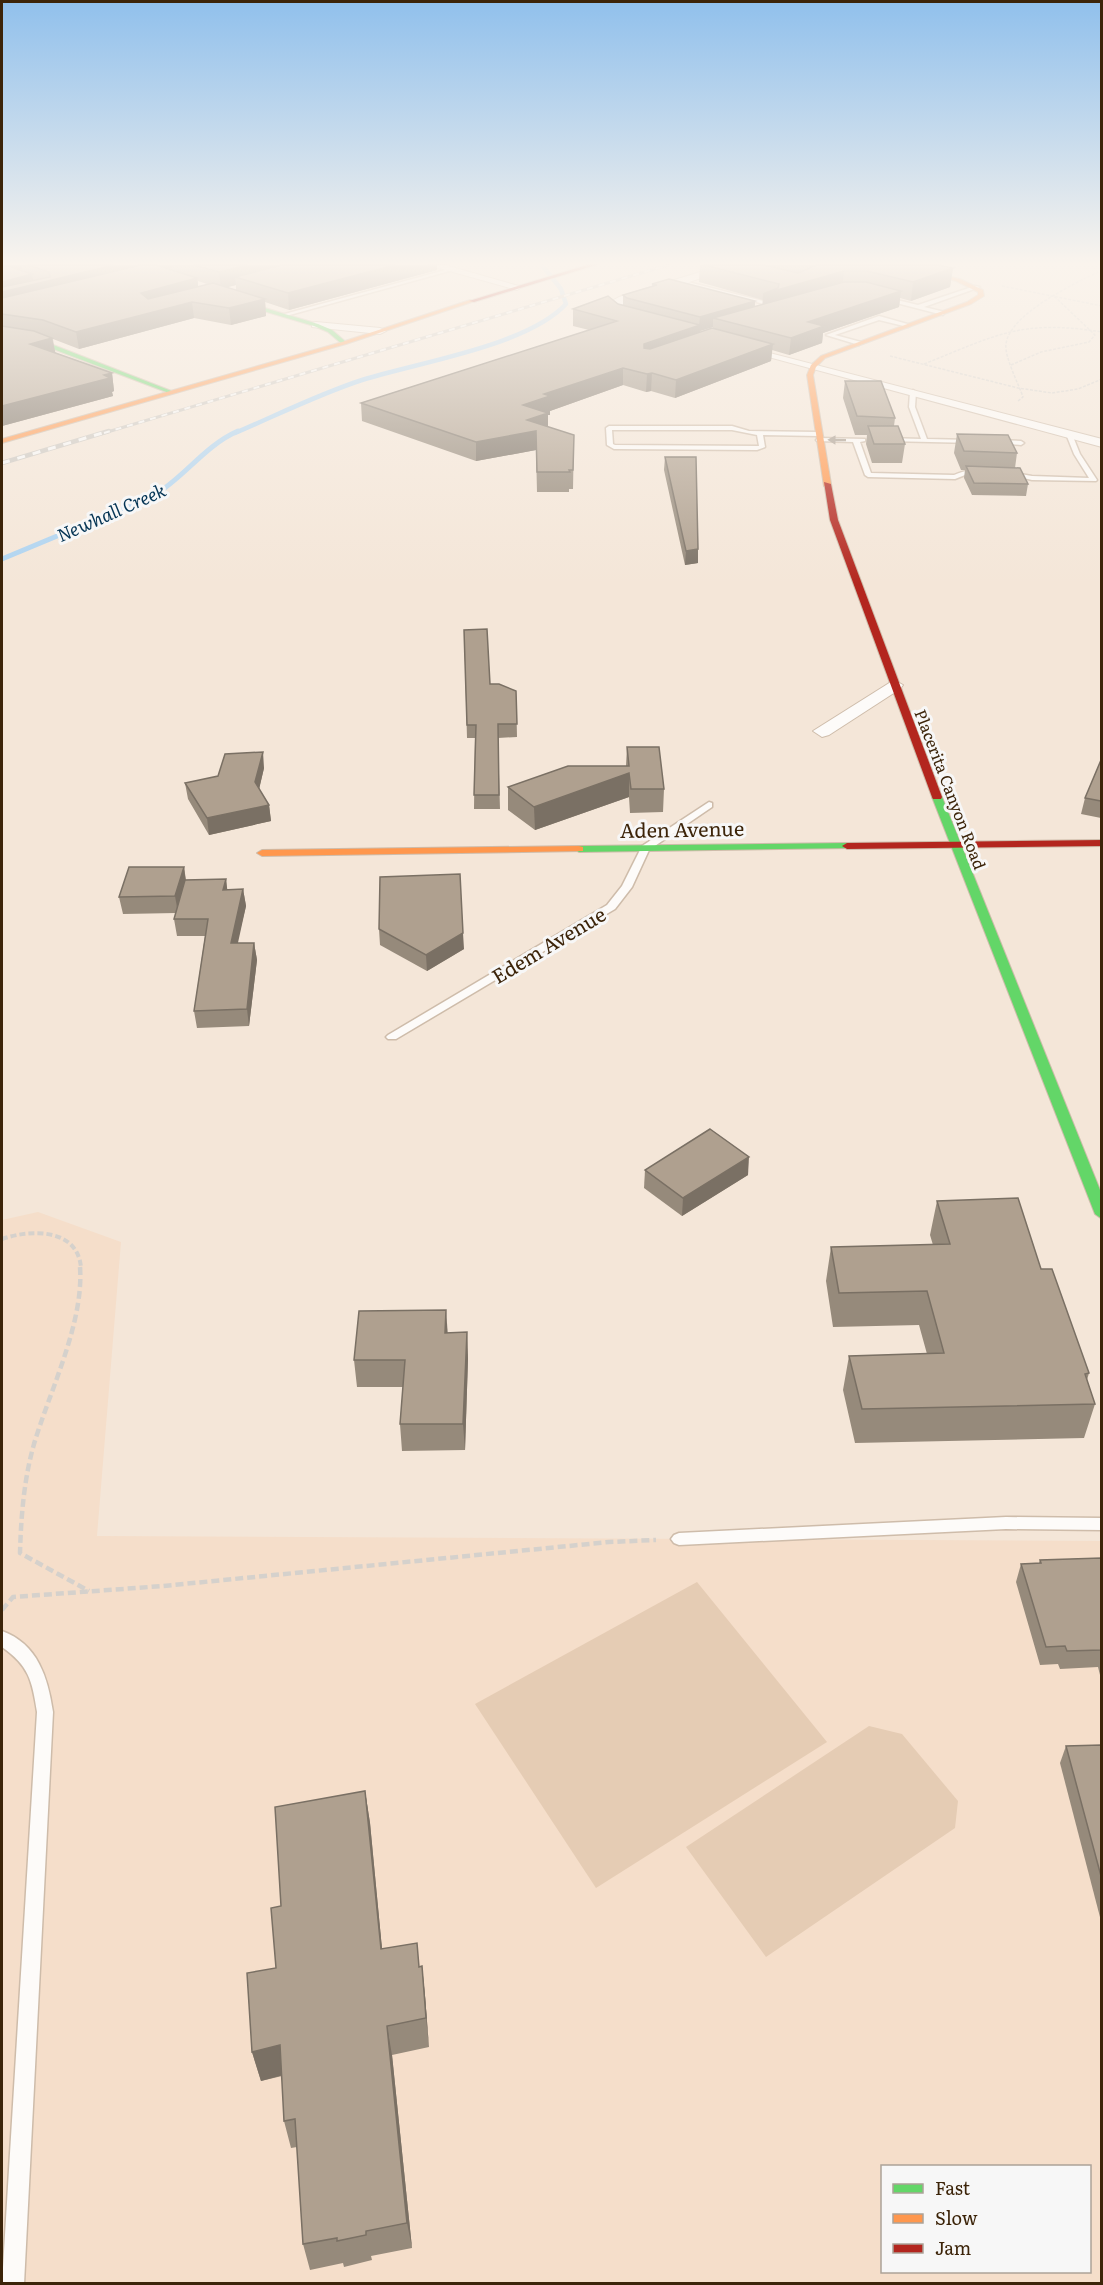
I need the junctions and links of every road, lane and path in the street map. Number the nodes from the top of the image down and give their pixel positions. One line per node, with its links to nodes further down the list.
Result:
1 (118, 372): 9 (street)
2 (243, 372): 9 (street)
3 (811, 372): 13 (street, Placerita Canyon Road)
4 (835, 372): 10 (street)
5 (953, 372): 8 (path)
6 (1013, 372): 8 (path)
7 (1101, 379): 8 (path)
8 (1018, 388)
9 (171, 392): 17 (street)
10 (913, 392): 12 (street); 18 (lane)
11 (760, 434): 11 (lane); 13 (lane)
12 (1070, 434): 22 (street); 24 (lane)
13 (818, 437): 14 (lane, one-way to 13); 25 (street, Placerita Canyon Road)
14 (856, 440): 15 (lane); 23 (lane)
15 (867, 440)
16 (879, 440): 18 (lane)
17 (2, 441)
18 (925, 441): 19 (lane)
19 (978, 442)
20 (989, 442): 21 (lane)
21 (1021, 443)
22 (1101, 443)
23 (986, 474)
24 (998, 474)
25 (894, 685): 26 (street); 29 (street, Placerita Canyon Road)
26 (822, 731)
27 (709, 805): 30 (lane)
28 (1101, 843): 29 (street, Aden Avenue)
29 (954, 844): 30 (street, Aden Avenue); 33 (street, Placerita Canyon Road)
30 (645, 848): 31 (street, Aden Avenue); 32 (lane, Edem Avenue)
31 (262, 853)
32 (392, 1037)
33 (1101, 1214)
34 (2, 1239): 37 (path)
35 (1101, 1524): 36 (lane)
36 (679, 1539): 37 (path)
37 (90, 1592): 38 (path)
38 (2, 1610)
39 (2, 1638): 40 (lane)
40 (13, 2283)

